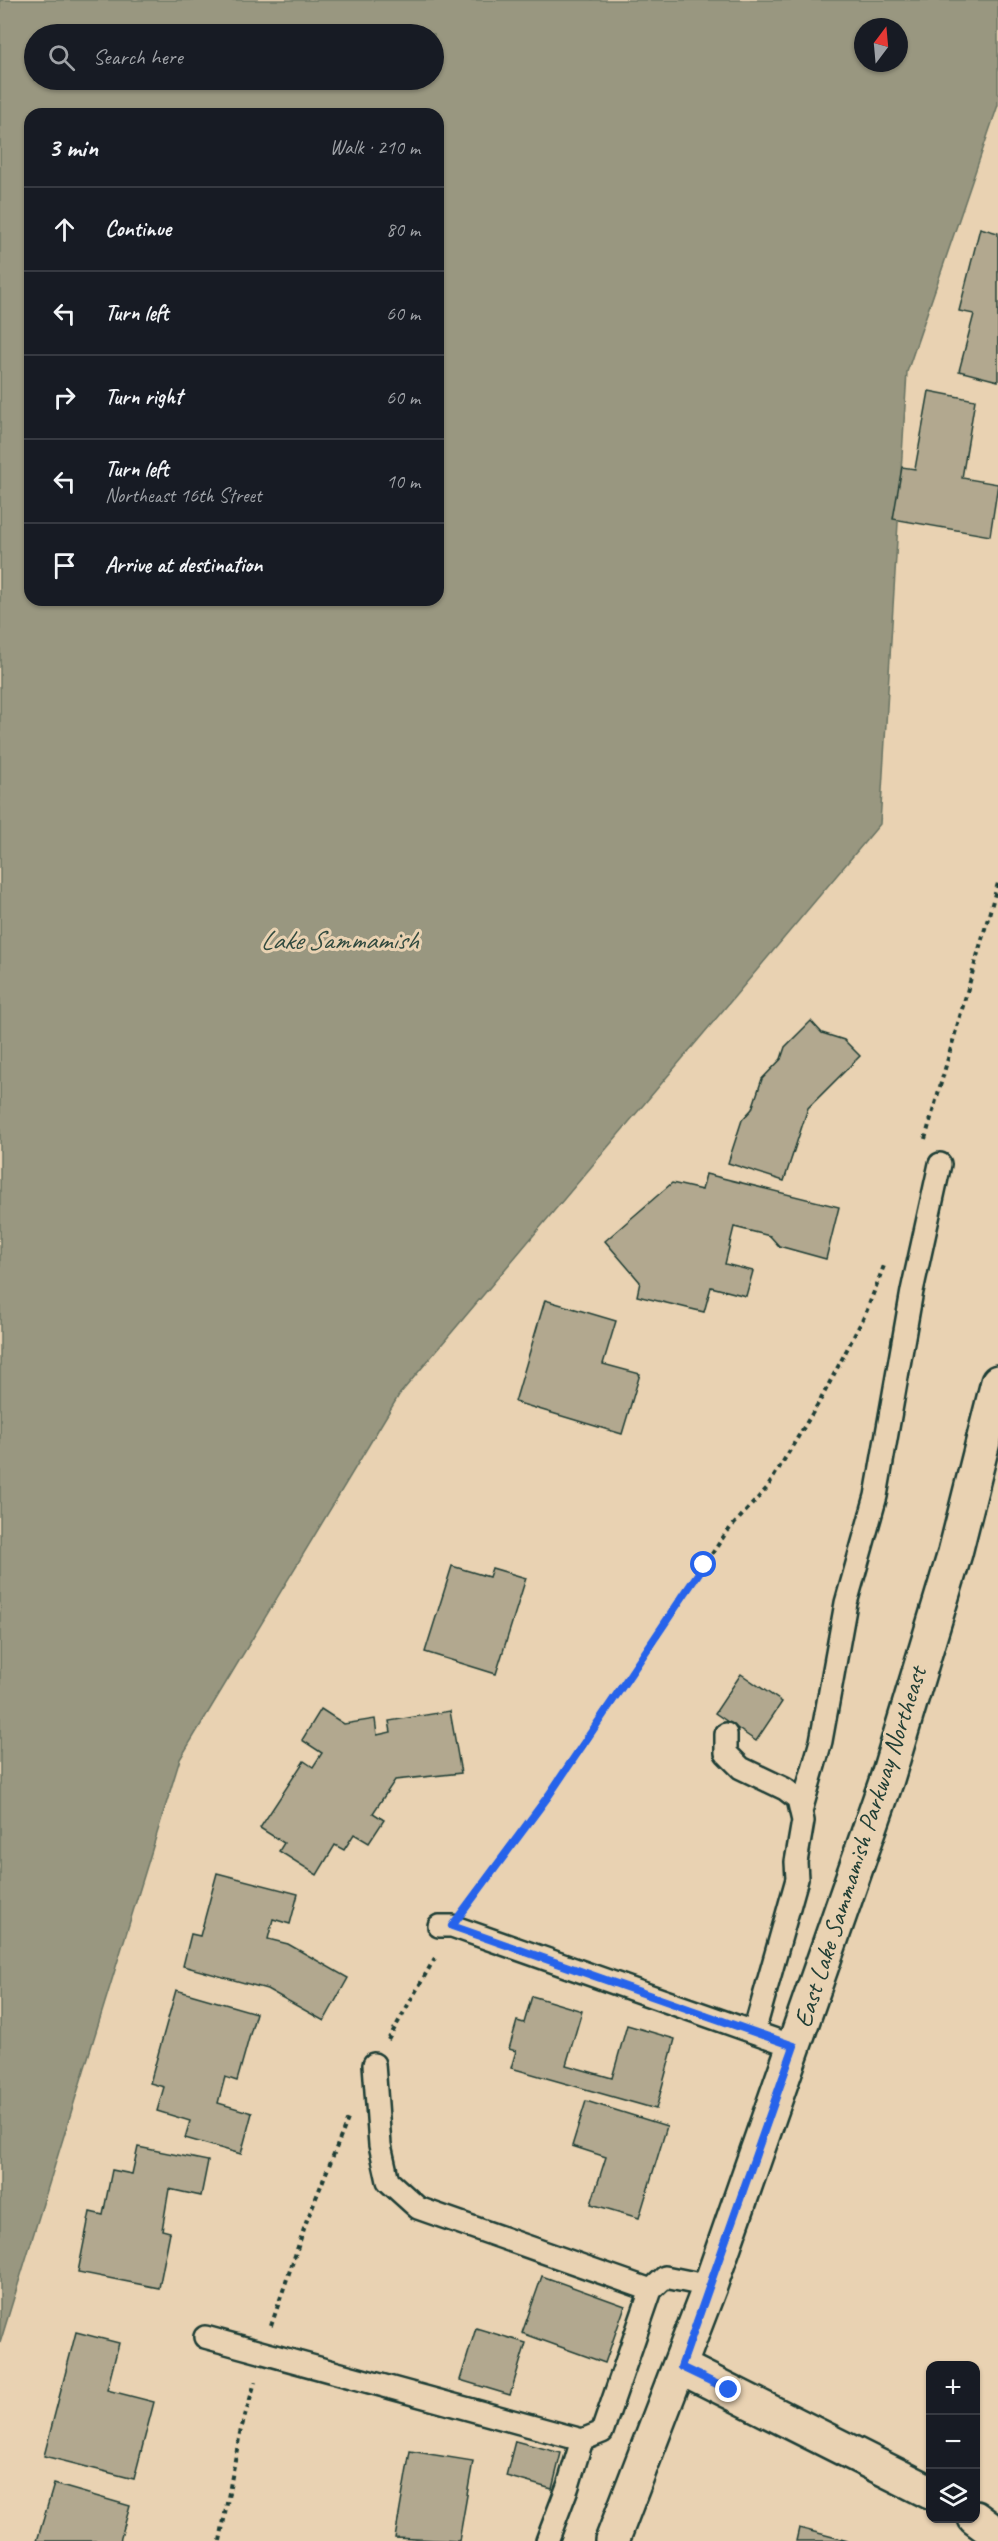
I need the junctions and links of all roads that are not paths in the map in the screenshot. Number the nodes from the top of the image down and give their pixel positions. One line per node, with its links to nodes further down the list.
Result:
1 (940, 1164): 4 (lane)
2 (998, 1382): 7 (main road, East Lake Sammamish Parkway Northeast)
3 (726, 1734): 4 (lane)
4 (801, 1811): 6 (lane)
5 (445, 1926): 6 (lane)
6 (754, 2032): 7 (lane)
7 (794, 2046): 9 (main road, East Lake Sammamish Parkway Northeast)
8 (374, 2064): 10 (lane)
9 (710, 2286): 10 (lane); 12 (main road, East Lake Sammamish Parkway Northeast)
10 (651, 2289): 13 (lane)
11 (205, 2337): 13 (lane)
12 (681, 2367): 14 (main road); 16 (main road, East Lake Sammamish Parkway Northeast)
13 (582, 2440): 15 (lane)
14 (926, 2490)
15 (547, 2541)
16 (612, 2541)

